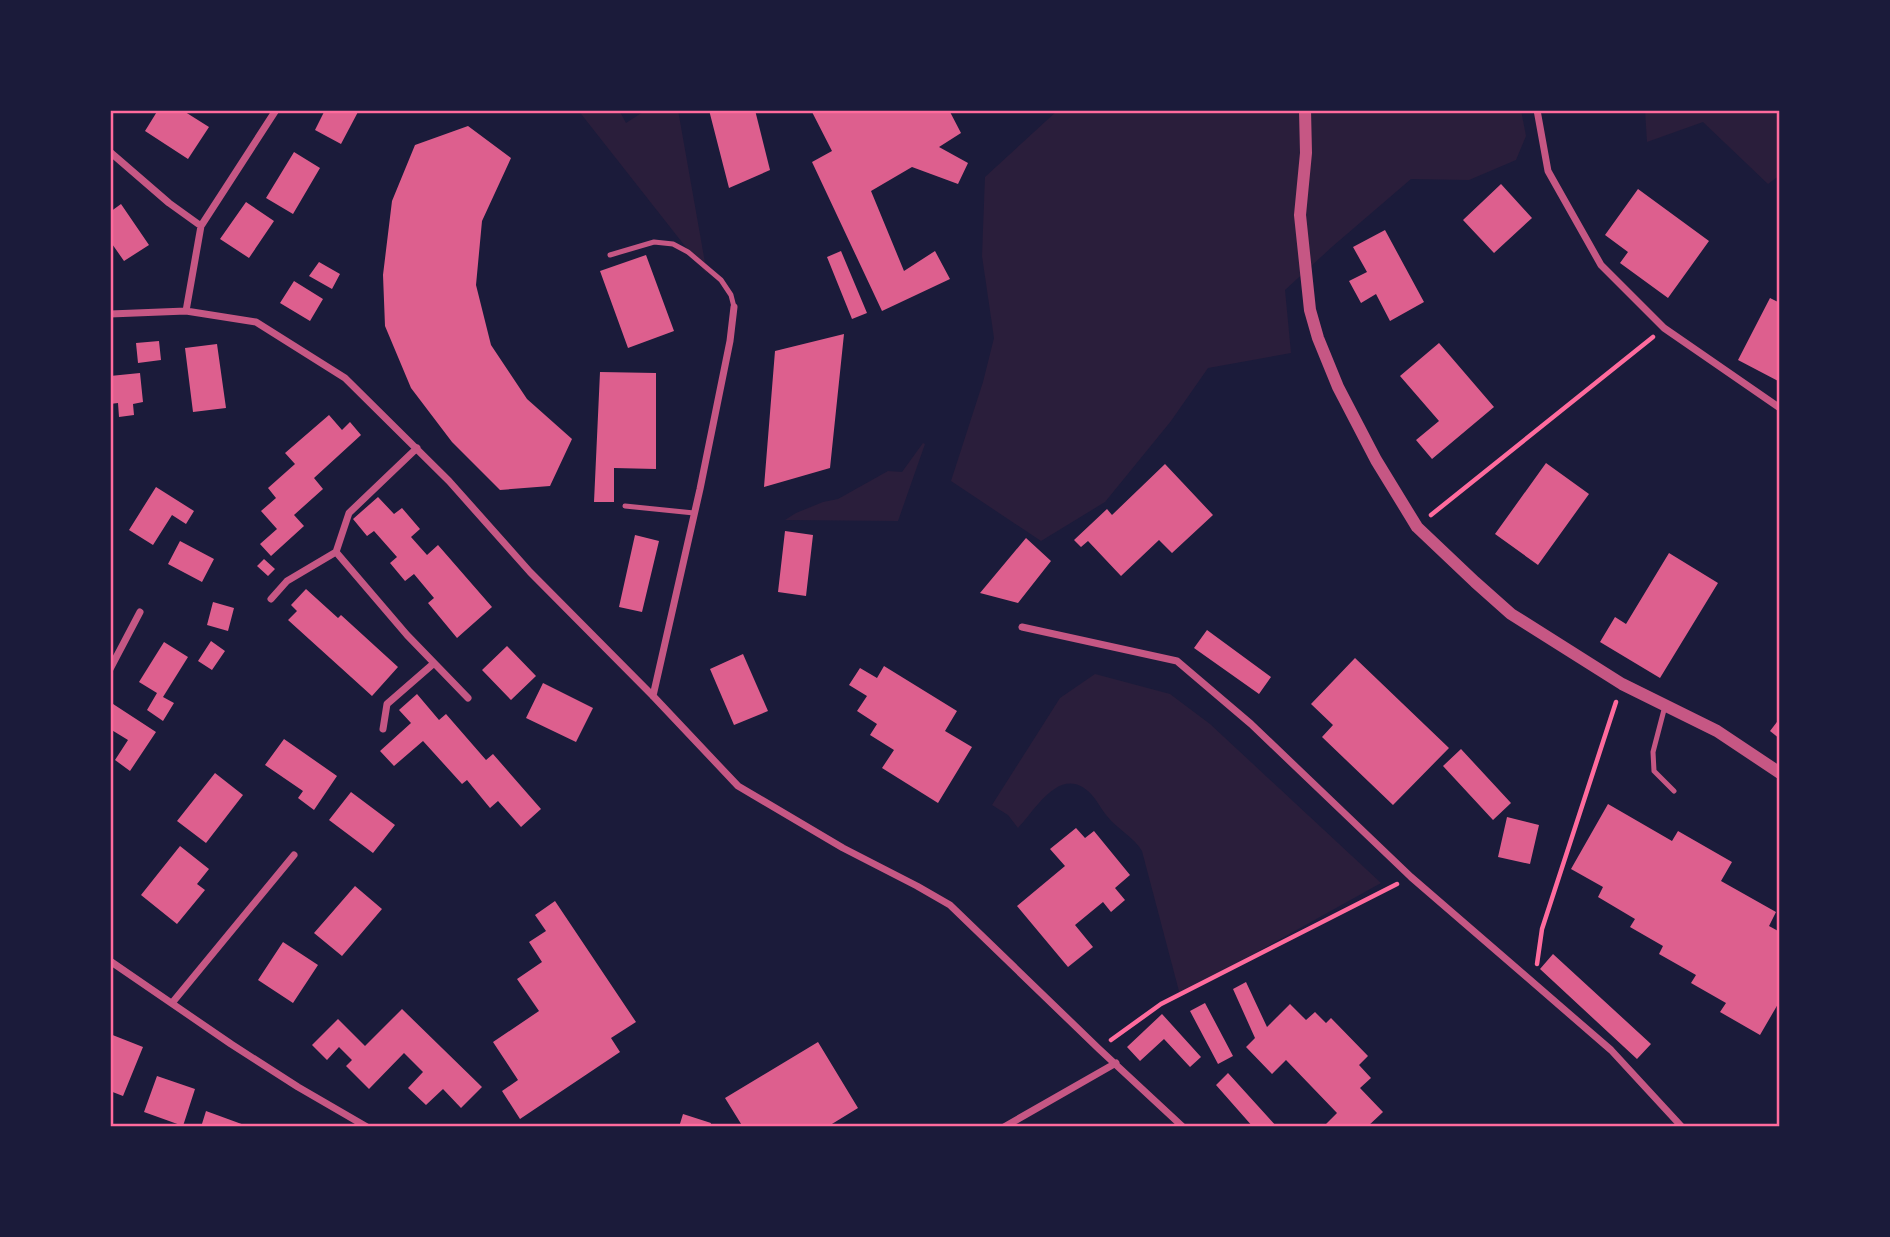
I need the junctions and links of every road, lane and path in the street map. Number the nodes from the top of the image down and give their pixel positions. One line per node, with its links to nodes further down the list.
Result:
1 (276, 110): 5 (street)
2 (1305, 110): 15 (street)
3 (1537, 110): 10 (street)
4 (110, 152): 5 (street)
5 (201, 226): 8 (street)
6 (610, 255): 7 (lane)
7 (734, 307): 14 (street)
8 (186, 312): 9 (street); 12 (street)
9 (110, 314)
10 (1664, 328): 11 (street); 15 (path)
11 (1780, 408)
12 (417, 448): 16 (street); 23 (street)
13 (625, 506): 14 (lane)
14 (694, 513): 23 (street)
15 (1417, 527): 22 (street)
16 (336, 552): 17 (street); 20 (street)
17 (271, 599)
18 (140, 612): 21 (street)
19 (1022, 627): 30 (street)
20 (433, 664): 24 (street); 26 (street)
21 (110, 669)
22 (1622, 684): 25 (street); 32 (path)
23 (653, 696): 34 (street)
24 (468, 698)
25 (1665, 705): 27 (street); 28 (lane)
26 (383, 729)
27 (1780, 773)
28 (1674, 791)
29 (294, 855): 33 (street)
30 (1411, 877): 32 (street); 34 (path)
31 (110, 961): 33 (street)
32 (1534, 983): 39 (street)
33 (172, 1003): 36 (street)
34 (1099, 1049): 35 (street)
35 (1116, 1063): 37 (street); 38 (street)
36 (367, 1127)
37 (1004, 1127)
38 (1183, 1127)
39 (1682, 1127)

